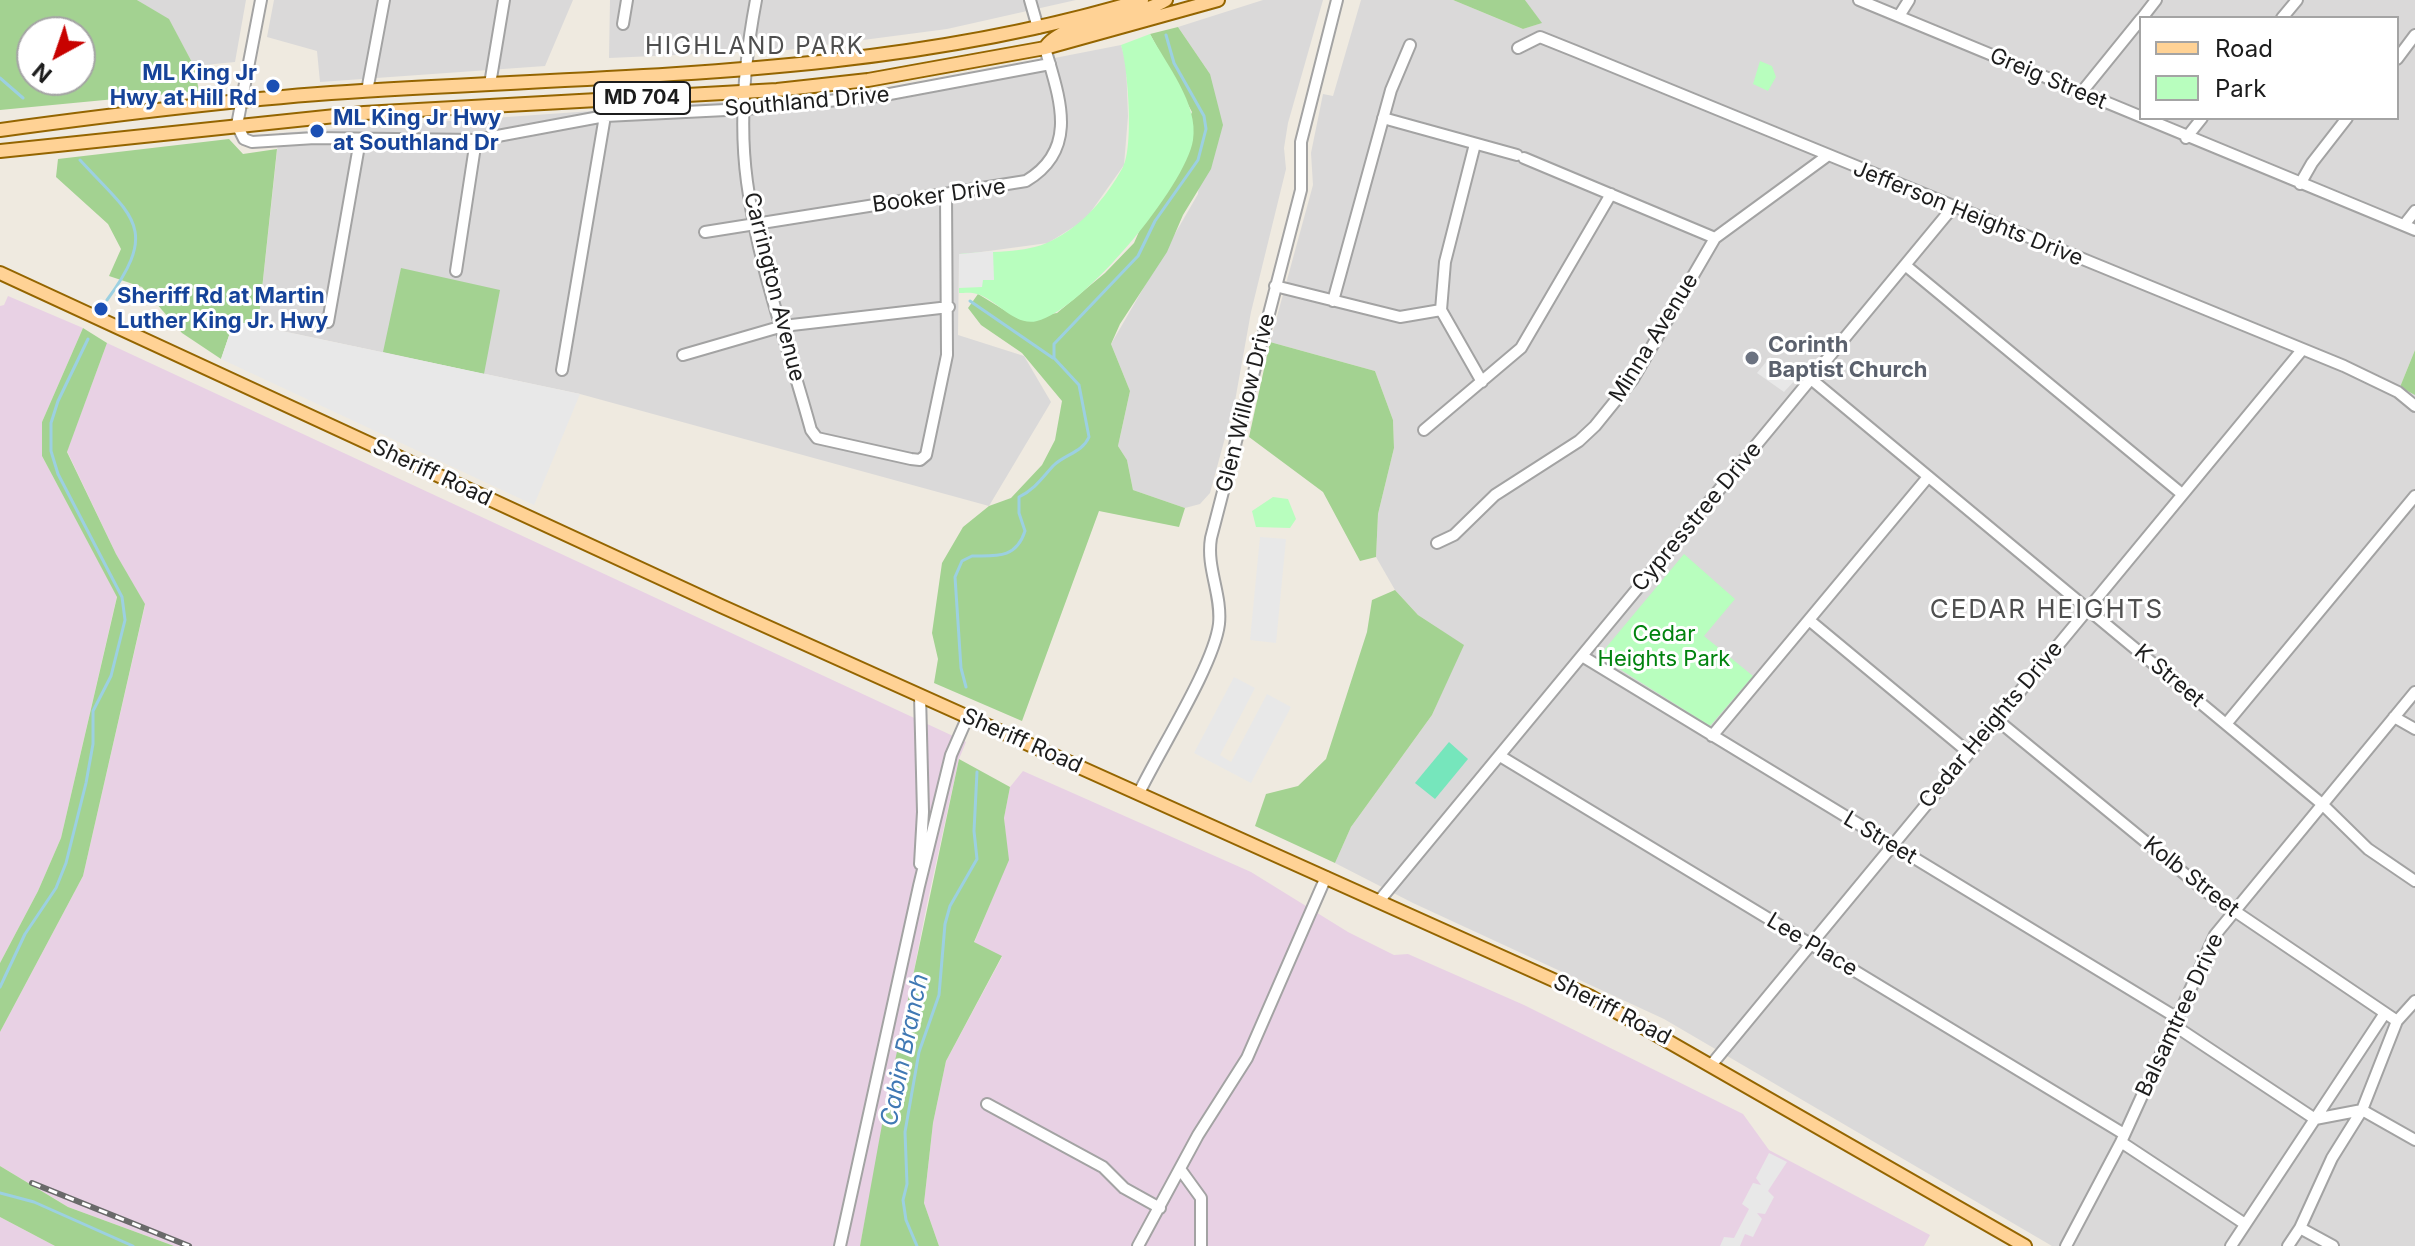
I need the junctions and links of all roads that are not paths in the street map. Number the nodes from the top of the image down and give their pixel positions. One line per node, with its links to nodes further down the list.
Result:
1 (261, 0): 33 (street)
2 (384, 0): 30 (street)
3 (504, 0): 29 (street)
4 (627, 0): 19 (street)
5 (756, 0): 27 (street, Carrington Avenue)
6 (1030, 0): 20 (street)
7 (1142, 0): 20 (main road, MD 704)
8 (1166, 0): 23 (main road)
9 (1218, 0): 23 (main road, MD 704)
10 (1337, 0): 62 (street, Glen Willow Drive)
11 (1859, 0): 15 (street, Greig Street)
12 (1909, 0): 15 (street)
13 (2156, 0): 16 (street)
14 (2297, 0): 17 (street)
15 (1899, 16): 32 (street, Greig Street)
16 (2143, 16)
17 (2284, 16)
18 (2139, 20): 32 (street)
19 (623, 24)
20 (1038, 28): 27 (main road, MD 704); 28 (main road)
21 (2415, 35): 25 (street)
22 (1410, 45): 36 (street)
23 (1045, 48): 26 (street, Booker Drive); 28 (main road, MD 704)
24 (1518, 48): 48 (street, Jefferson Heights Drive)
25 (2399, 56)
26 (1050, 64): 34 (street, Southland Drive); 51 (street, Booker Drive)
27 (747, 69): 29 (main road, MD 704); 31 (street, Carrington Avenue)
28 (932, 69): 31 (main road, MD 704)
29 (490, 84): 30 (main road, MD 704)
30 (367, 91): 33 (main road, MD 704)
31 (746, 92): 34 (street, Carrington Avenue); 41 (main road, MD 704)
32 (2081, 93): 37 (street, Greig Street)
33 (242, 102): 41 (street); 42 (main road, MD 704)
34 (746, 109): 35 (street, Southland Drive); 54 (street, Carrington Avenue)
35 (605, 116): 45 (street, Southland Drive); 70 (street)
36 (1383, 118): 46 (street); 63 (street)
37 (2139, 118)
38 (2144, 120): 43 (street, Greig Street)
39 (2200, 120): 43 (street)
40 (2345, 120): 49 (street)
41 (237, 125): 44 (street, Southland Drive); 47 (main road, MD 704)
42 (0, 130)
43 (2186, 138): 49 (street, Greig Street)
44 (360, 140): 45 (street, Southland Drive); 66 (street)
45 (476, 140): 60 (street)
46 (1475, 144): 50 (street); 65 (street)
47 (0, 151)
48 (1827, 156): 52 (street, Jefferson Heights Drive); 58 (street, Minna Avenue)
49 (2300, 184): 55 (street, Greig Street)
50 (1611, 194): 58 (street); 72 (street)
51 (946, 195): 54 (street, Booker Drive); 64 (street)
52 (1953, 207): 59 (street, Cypresstree Drive); 68 (street, Jefferson Heights Drive)
53 (2415, 211): 55 (street)
54 (753, 222): 57 (street, Booker Drive); 67 (street, Carrington Avenue)
55 (2404, 225): 56 (street, Greig Street)
56 (2415, 230)
57 (705, 232)
58 (1715, 238): 78 (street, Minna Avenue)
59 (1905, 265): 71 (street, Cypresstree Drive); 76 (street)
60 (456, 271)
61 (0, 273): 83 (main road, Sheriff Road)
62 (1275, 286): 63 (street); 92 (street, Glen Willow Drive)
63 (1333, 301): 65 (street)
64 (949, 307): 67 (street); 67 (street, Carrington Avenue)
65 (1441, 310): 72 (street)
66 (328, 322)
67 (783, 326): 69 (street)
68 (2302, 350): 73 (street, Jefferson Heights Drive); 76 (street, Cedar Heights Drive)
69 (683, 355)
70 (562, 370)
71 (1811, 379): 75 (street, K Street); 81 (street, Cypresstree Drive)
72 (1482, 382): 74 (street)
73 (2415, 406)
74 (1424, 430)
75 (1928, 477): 79 (street, K Street); 80 (street)
76 (2182, 494): 79 (street, Cedar Heights Drive)
77 (2415, 496): 87 (street)
78 (1437, 543)
79 (2087, 609): 86 (street, Cedar Heights Drive); 87 (street, K Street)
80 (1809, 620): 89 (street); 90 (street)
81 (1582, 656): 89 (street, L Street); 91 (street, Cypresstree Drive)
82 (2415, 692): 85 (street, Balsamtree Drive)
83 (920, 695): 84 (main road, Sheriff Road); 97 (street)
84 (968, 716): 92 (main road, Sheriff Road); 97 (street)
85 (2394, 717): 88 (street); 93 (street, Balsamtree Drive)
86 (1996, 719): 90 (street, Cedar Heights Drive); 99 (street, Kolb Street)
87 (2226, 724): 93 (street, K Street)
88 (2415, 729)
89 (1712, 736): 94 (street, L Street)
90 (1968, 752): 94 (street, Cedar Heights Drive)
91 (1500, 756): 98 (street, Cypresstree Drive); 100 (street, Lee Place)
92 (1139, 793): 95 (main road, Sheriff Road)
93 (2322, 804): 96 (street, K Street); 99 (street, Balsamtree Drive)
94 (1892, 845): 100 (street, Cedar Heights Drive); 104 (street, L Street)
95 (1326, 877): 98 (main road, Sheriff Road); 111 (street)
96 (2415, 881)
97 (919, 886): 115 (street)
98 (1379, 901): 105 (main road, Sheriff Road)
99 (2233, 912): 102 (street, Kolb Street); 104 (street, Balsamtree Drive)
100 (1810, 944): 105 (street, Cedar Heights Drive); 109 (street, Lee Place)
101 (2415, 1001): 103 (street)
102 (2385, 1013): 103 (street, Kolb Street); 108 (street)
103 (2397, 1021): 107 (street)
104 (2177, 1022): 108 (street, L Street); 109 (street, Balsamtree Drive)
105 (1712, 1064): 118 (main road, Sheriff Road)
106 (987, 1104): 112 (street)
107 (2362, 1110): 108 (street); 110 (street); 114 (street)
108 (2315, 1119): 113 (street)
109 (2122, 1138): 113 (street, Lee Place); 119 (street, Balsamtree Drive)
110 (2415, 1140)
111 (1180, 1169): 112 (street); 117 (street)
112 (1160, 1208): 116 (street)
113 (2245, 1224): 120 (street)
114 (2300, 1228): 121 (street); 122 (street)
115 (840, 1246)
116 (1138, 1246)
117 (1201, 1246)
118 (2025, 1246)
119 (2066, 1246)
120 (2231, 1246)
121 (2288, 1246)
122 (2333, 1246)

